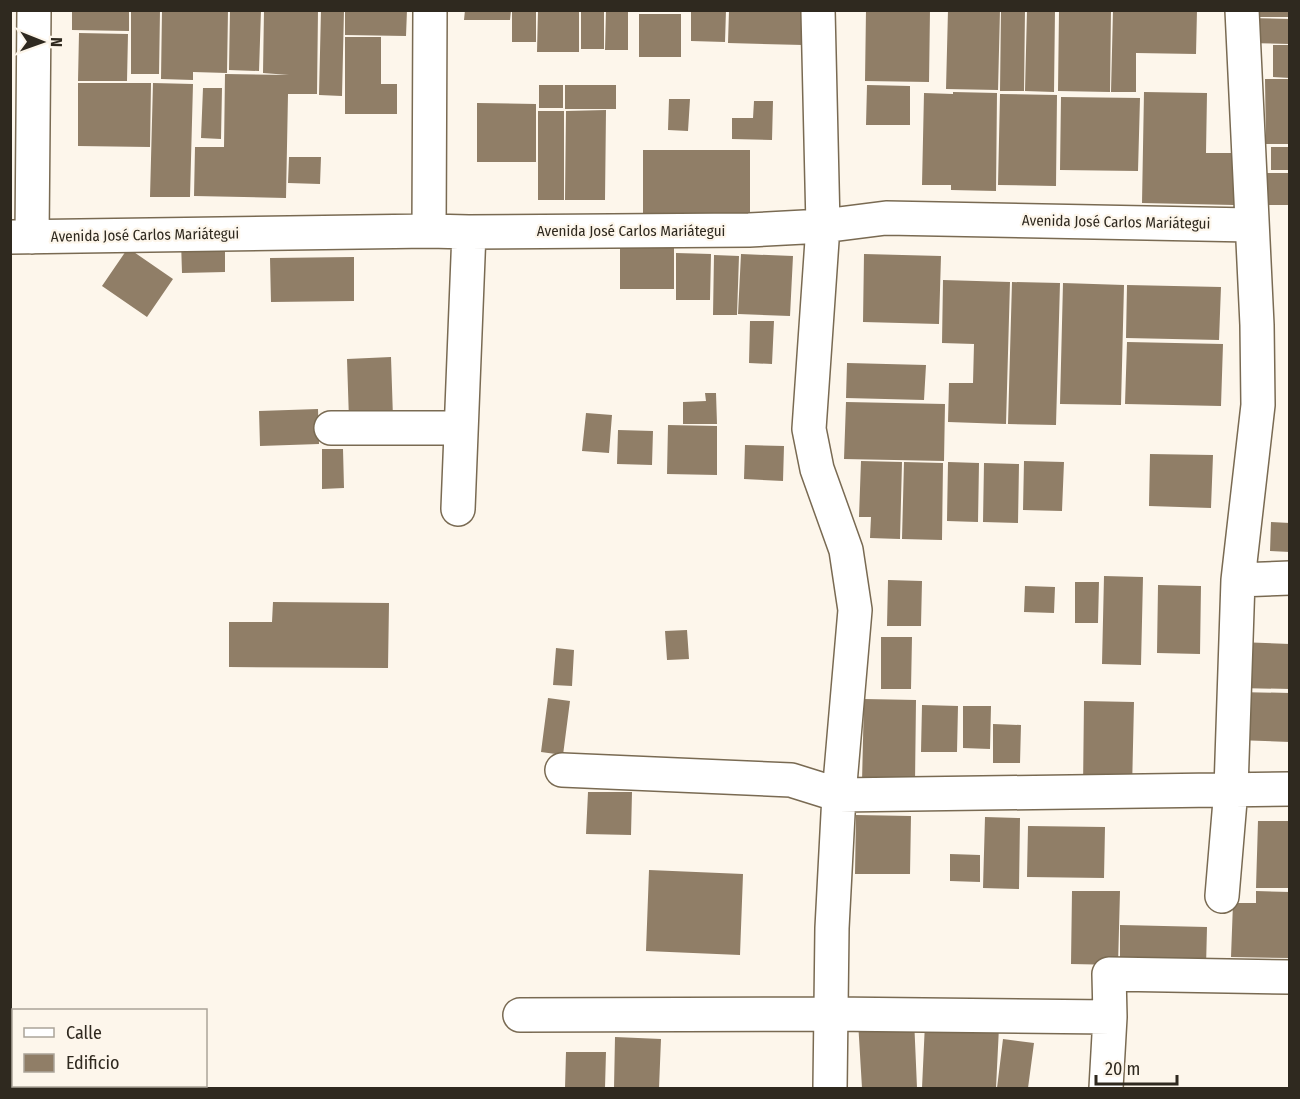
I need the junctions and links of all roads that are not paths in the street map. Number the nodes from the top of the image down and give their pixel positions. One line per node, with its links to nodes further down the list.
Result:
1 (34, 10): 9 (street)
2 (430, 10): 7 (street)
3 (818, 10): 6 (street)
4 (1242, 10): 5 (street)
5 (1251, 225): 6 (street, Avenida José Carlos Mariátegui); 14 (street)
6 (823, 226): 8 (street, Avenida José Carlos Mariátegui); 18 (street)
7 (429, 231): 8 (street, Avenida José Carlos Mariátegui); 9 (street, Avenida José Carlos Mariátegui)
8 (469, 232): 11 (street)
9 (21, 237)
10 (331, 428): 11 (street)
11 (461, 428): 12 (street)
12 (458, 509)
13 (1290, 578): 14 (street)
14 (1238, 580): 16 (street)
15 (562, 770): 18 (street)
16 (1231, 789): 17 (street); 18 (street); 19 (street)
17 (1290, 789)
18 (839, 795): 21 (street)
19 (1222, 896)
20 (1290, 977): 23 (street)
21 (830, 1014): 22 (street); 23 (street); 24 (street)
22 (520, 1015)
23 (1110, 1017): 25 (street)
24 (830, 1089)
25 (1107, 1089)

